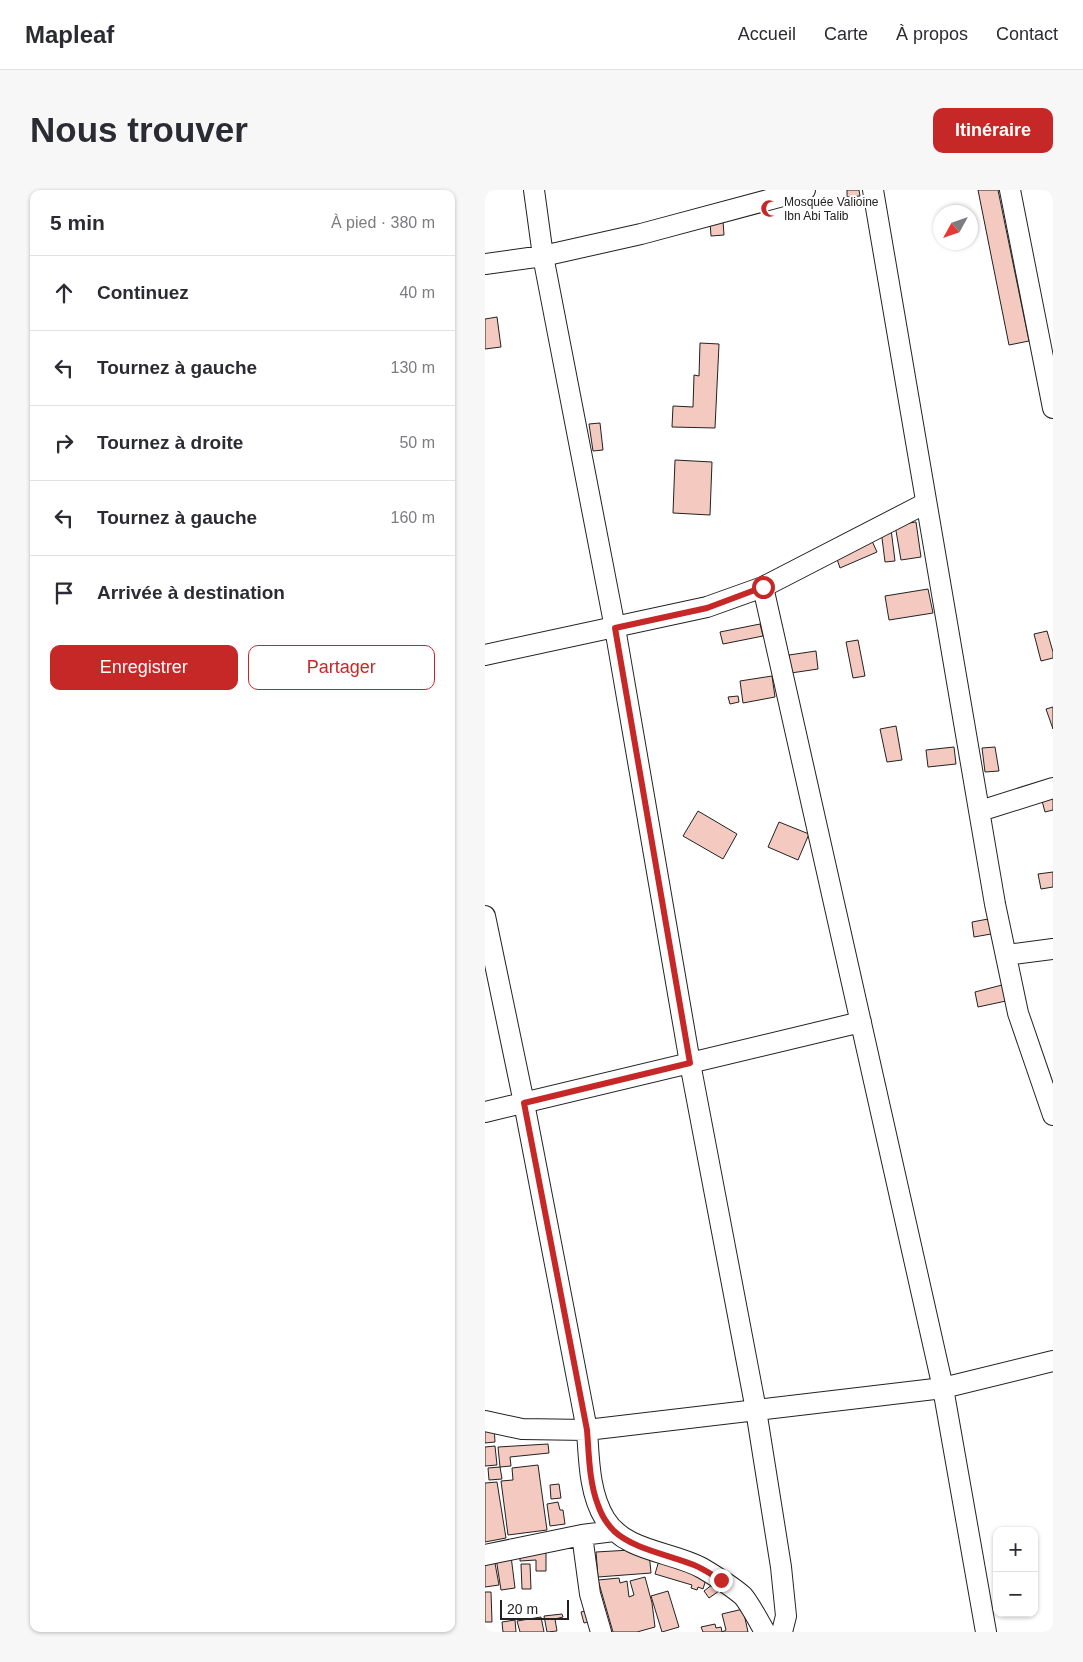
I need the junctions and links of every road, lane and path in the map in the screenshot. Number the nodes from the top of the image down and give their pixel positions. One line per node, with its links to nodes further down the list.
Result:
1 (534, 190): 5 (street)
2 (805, 190): 5 (street)
3 (873, 190): 8 (street)
4 (1010, 190): 7 (street)
5 (543, 256): 6 (street); 10 (street)
6 (485, 264)
7 (1053, 408)
8 (927, 502): 9 (street); 13 (street)
9 (763, 587): 10 (street); 17 (street)
10 (615, 628): 11 (street); 18 (street)
11 (485, 655)
12 (1053, 788): 13 (street)
13 (980, 811): 16 (street)
14 (485, 916): 19 (street)
15 (1053, 949): 16 (street)
16 (1006, 955): 21 (street)
17 (861, 1022): 18 (street); 23 (street)
18 (690, 1063): 19 (street); 24 (street)
19 (524, 1103): 20 (street); 26 (street)
20 (485, 1112)
21 (1053, 1114)
22 (1053, 1361): 23 (street)
23 (943, 1388): 24 (street); 33 (street)
24 (756, 1410): 26 (street); 32 (street)
25 (485, 1420): 26 (street)
26 (587, 1430): 27 (street)
27 (613, 1531): 28 (street); 31 (street)
28 (582, 1535): 29 (street); 30 (street)
29 (485, 1555)
30 (601, 1632)
31 (765, 1632)
32 (782, 1632)
33 (986, 1632)

